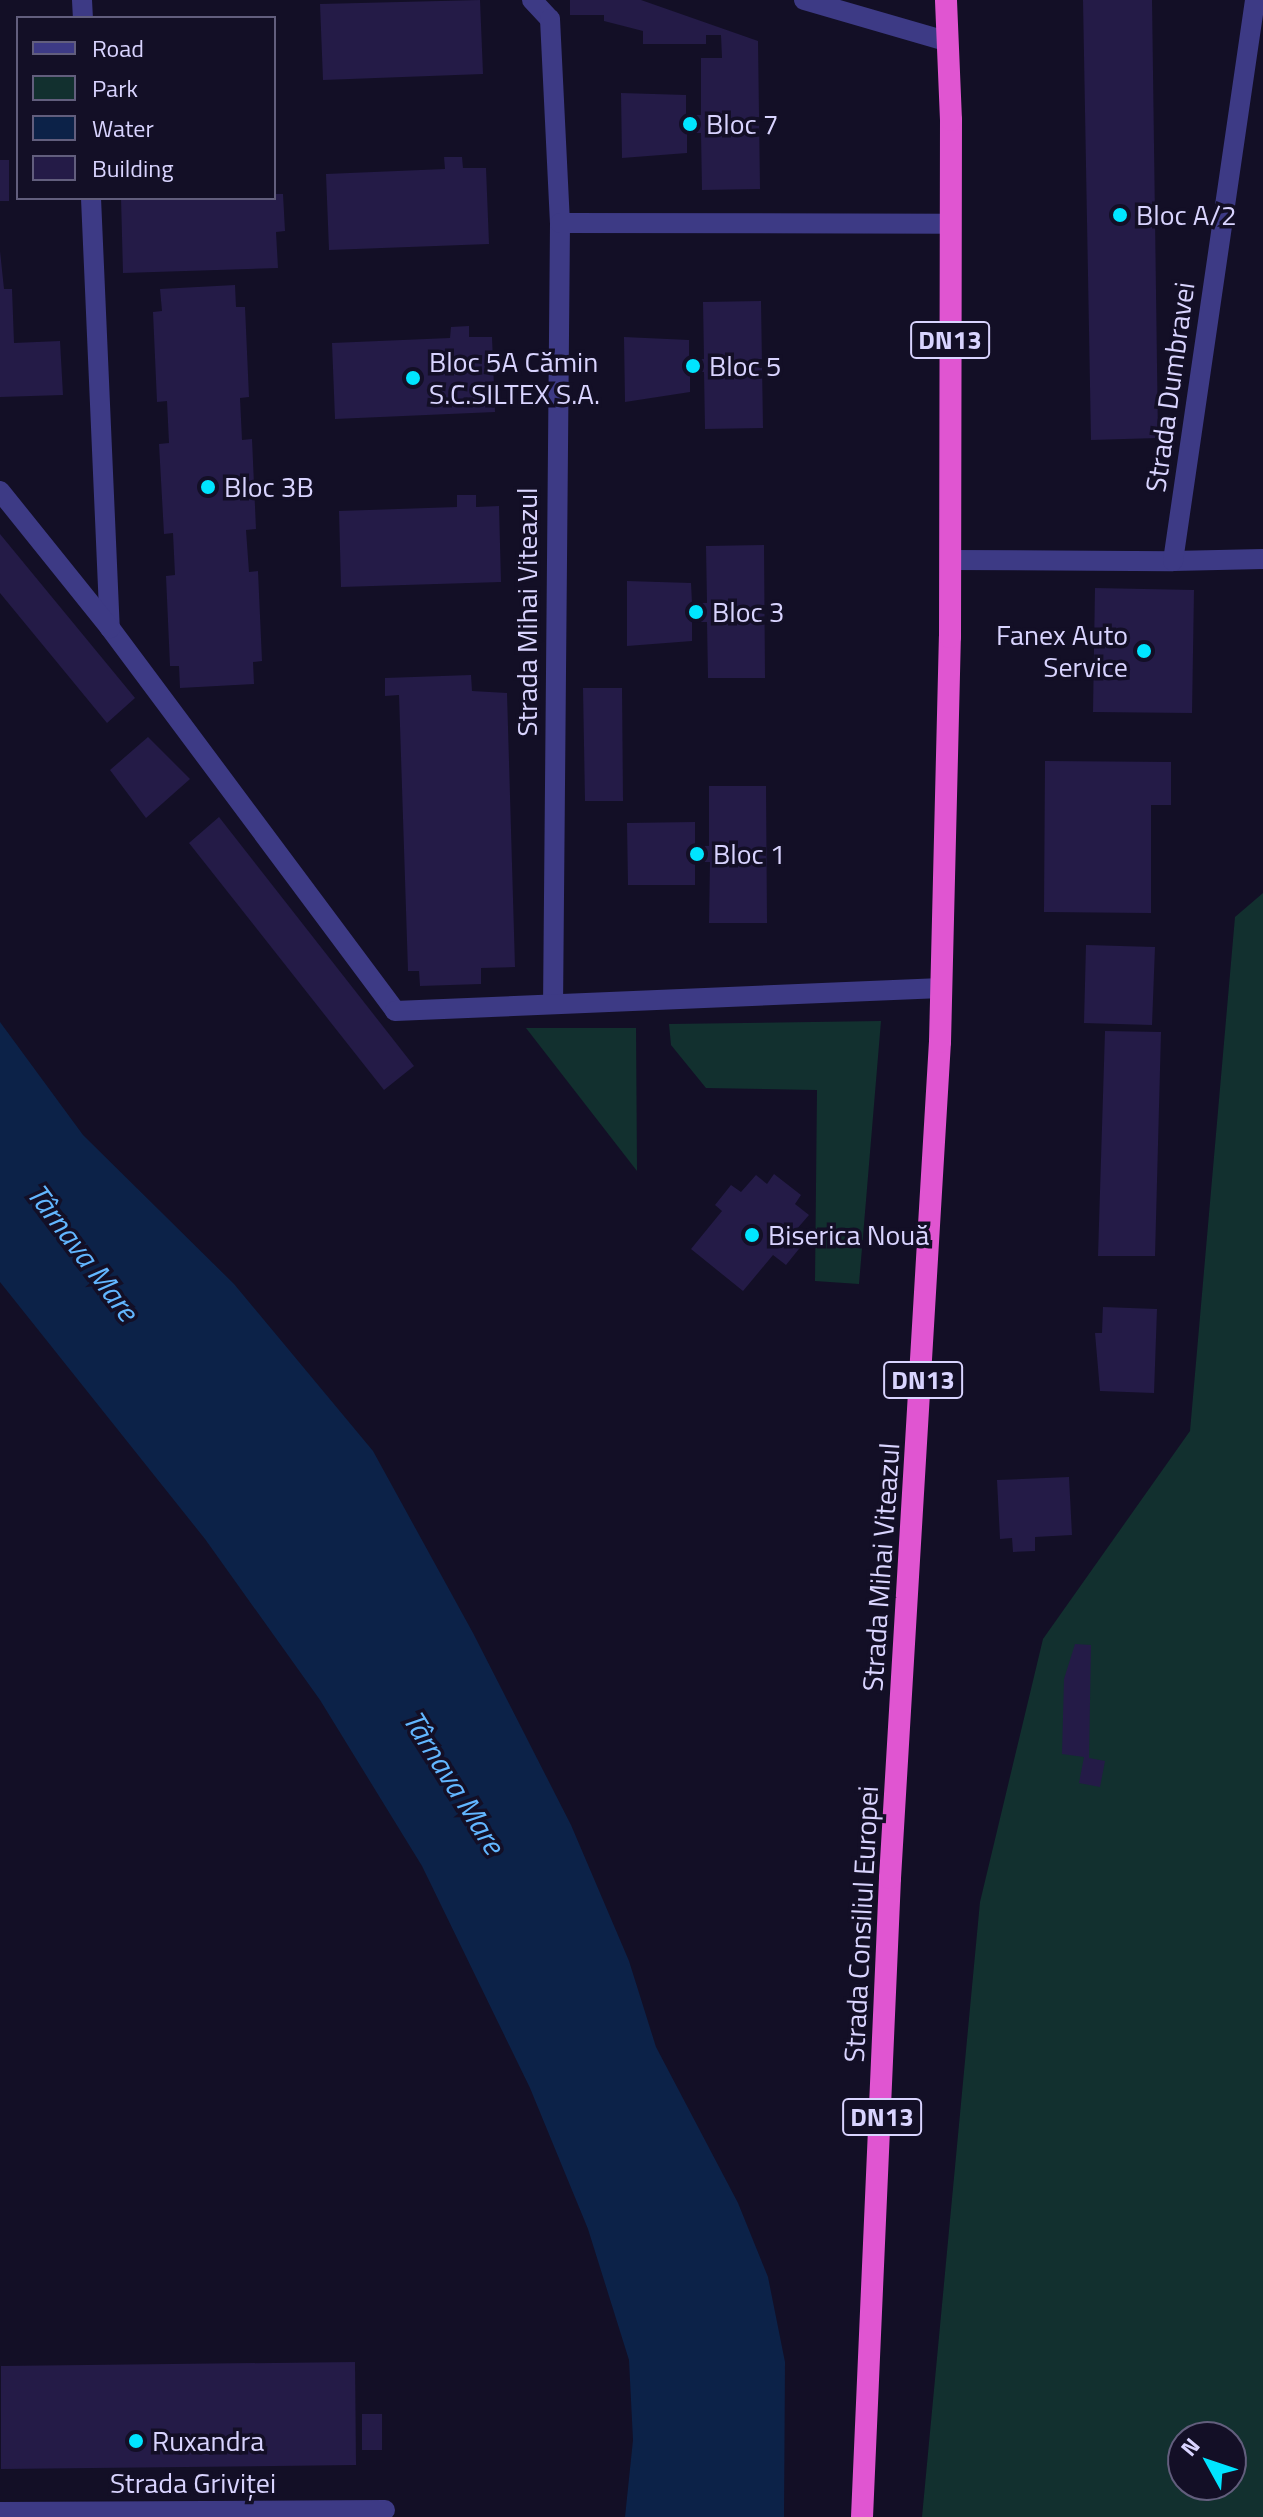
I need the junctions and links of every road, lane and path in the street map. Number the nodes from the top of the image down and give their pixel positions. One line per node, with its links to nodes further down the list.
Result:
1 (532, 0): 8 (street, Strada Mihai Viteazul)
2 (946, 0): 6 (highway, Strada Mihai Viteazul / DN13)
3 (1255, 0): 5 (street, Strada Dumbravei)
4 (812, 1): 6 (street)
5 (1257, 24): 13 (street, Strada Dumbravei)
6 (946, 41): 9 (highway, Strada Mihai Viteazul / DN13)
7 (91, 200): 14 (street)
8 (560, 223): 9 (street); 16 (street, Strada Mihai Viteazul)
9 (950, 224): 12 (highway, Strada Mihai Viteazul / DN13)
10 (0, 491): 14 (street)
11 (1263, 559): 13 (street)
12 (950, 560): 13 (street); 15 (highway, Strada Mihai Viteazul / DN13)
13 (1173, 561)
14 (110, 628): 16 (street)
15 (942, 988): 16 (street); 17 (highway, Strada Mihai Viteazul / DN13)
16 (553, 1003)
17 (902, 1718): 21 (highway, Strada Consiliul Europei / DN13)
18 (385, 2510): 20 (street, Strada Griviței)
19 (0, 2512): 20 (street, Strada Griviței)
20 (228, 2514)
21 (862, 2517)

